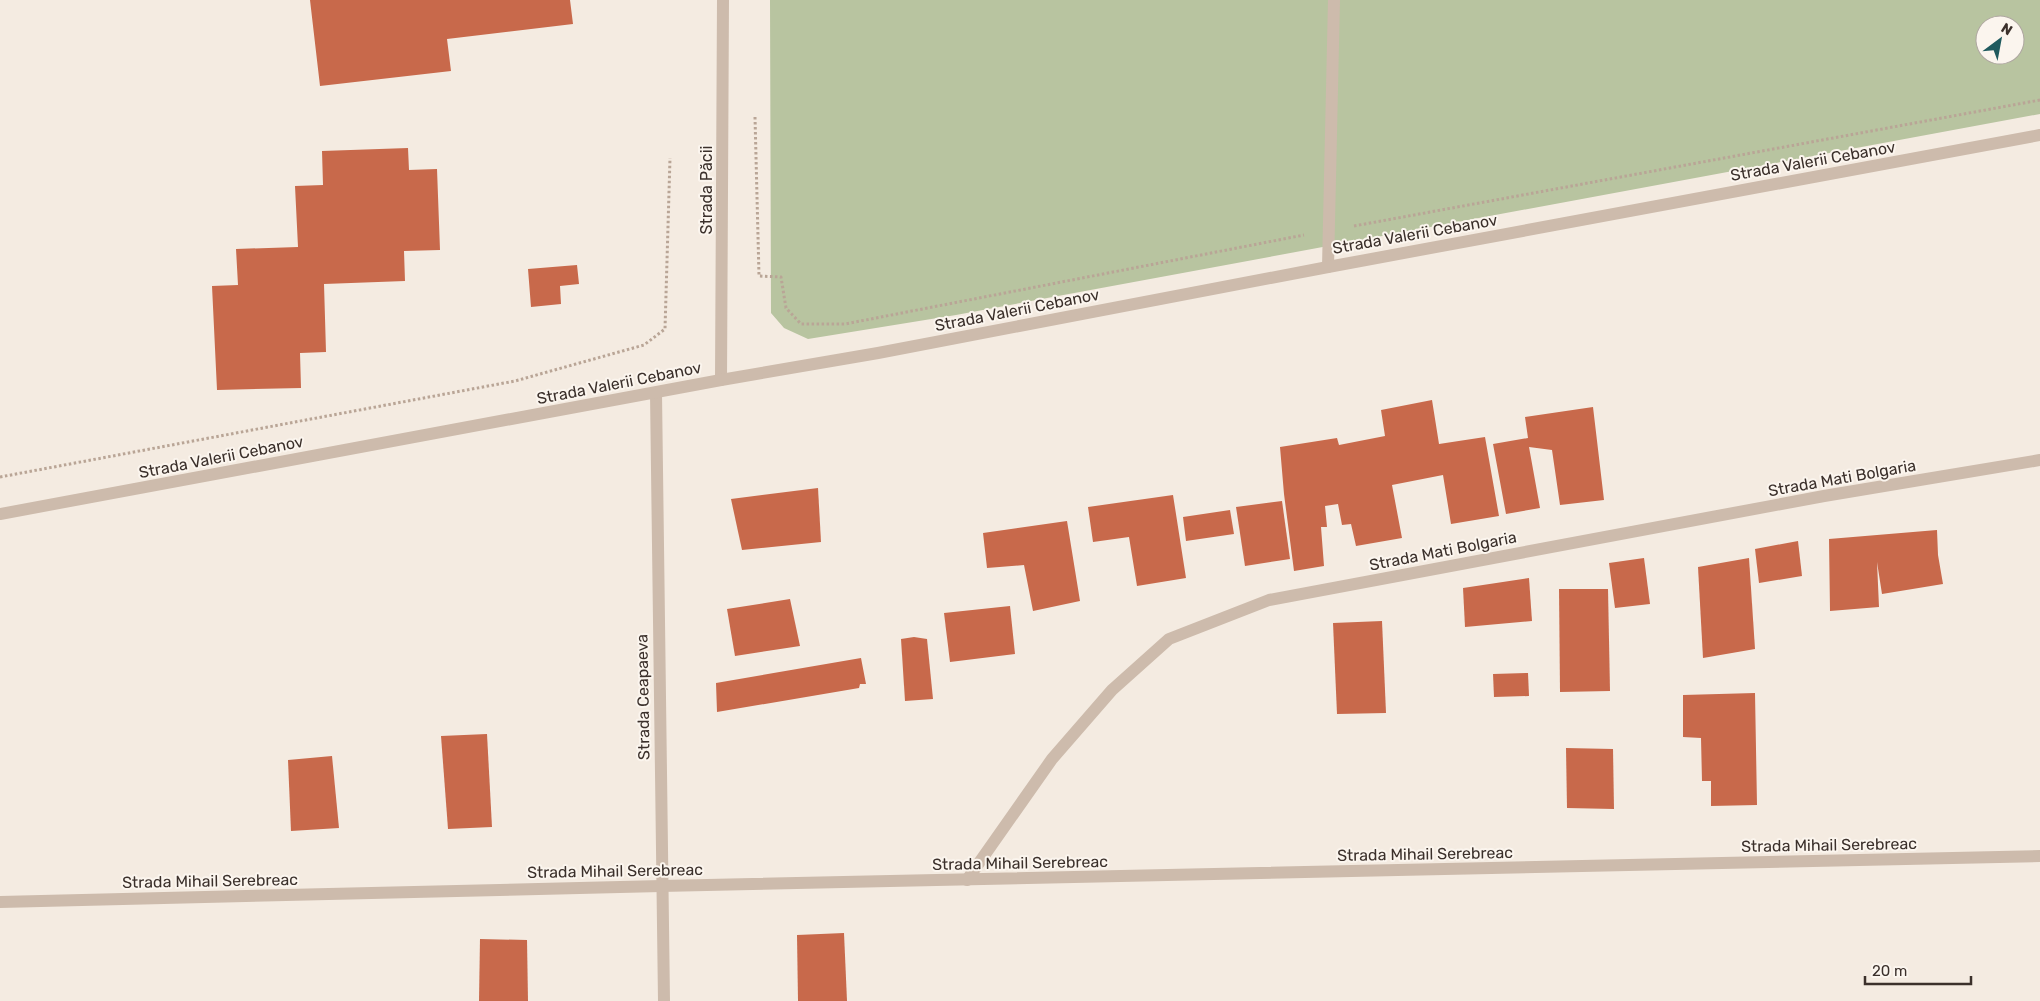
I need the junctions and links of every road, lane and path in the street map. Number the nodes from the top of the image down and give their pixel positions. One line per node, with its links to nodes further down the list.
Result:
1 (723, 0): 6 (street, Strada Păcii)
2 (1334, 0): 5 (street)
3 (2040, 135): 5 (street, Strada Valerii Cebanov)
4 (670, 158): 9 (path)
5 (1328, 267): 6 (street, Strada Valerii Cebanov)
6 (721, 380): 7 (street, Strada Valerii Cebanov)
7 (656, 393): 10 (street, Strada Valerii Cebanov); 13 (street, Strada Ceapaeva)
8 (2040, 460): 12 (street, Strada Mati Bolgaria)
9 (0, 476)
10 (0, 514)
11 (2040, 856): 12 (street, Strada Mihail Serebreac)
12 (967, 880): 13 (street, Strada Mihail Serebreac)
13 (662, 886): 14 (street, Strada Mihail Serebreac); 15 (street, Strada Ceapaeva)
14 (0, 902)
15 (664, 1001)

